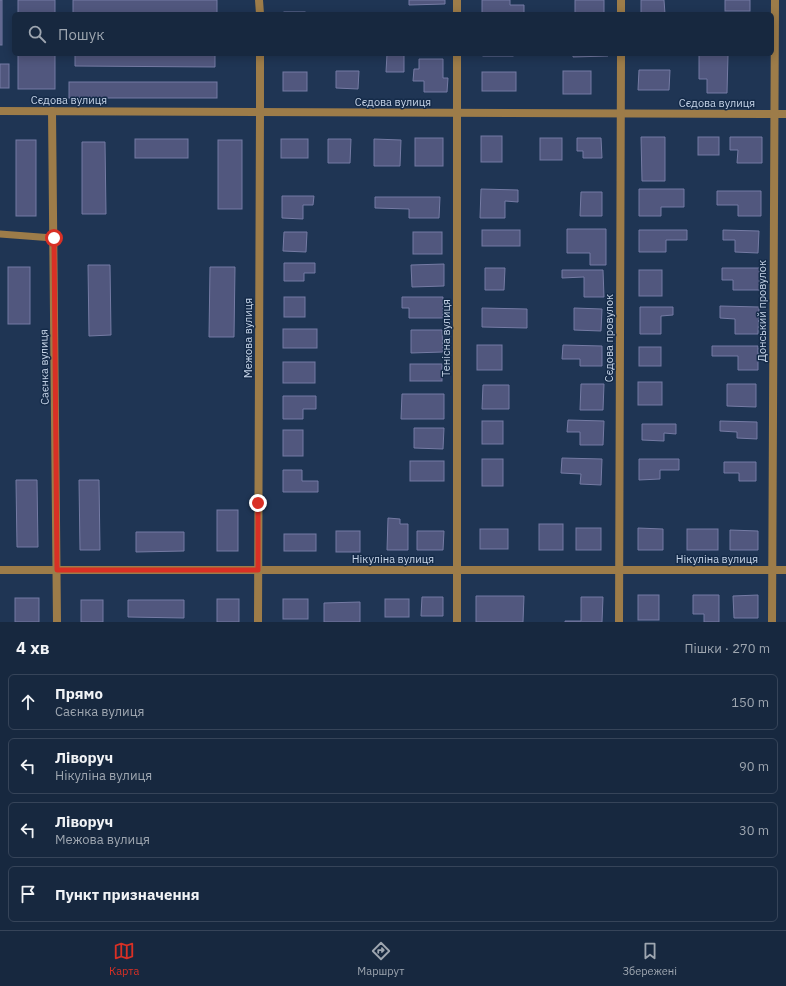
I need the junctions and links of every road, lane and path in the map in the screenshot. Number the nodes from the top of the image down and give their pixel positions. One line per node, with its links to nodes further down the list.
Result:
1 (260, 0): 5 (street)
2 (457, 0): 6 (street)
3 (621, 0): 7 (street)
4 (775, 0): 16 (street, Донський провулок)
5 (260, 12)
6 (457, 12)
7 (621, 12)
8 (260, 56): 13 (street, Межова вулиця)
9 (458, 56): 14 (street, Тенісна вулиця)
10 (620, 56): 15 (street, Сєдова провулок)
11 (0, 111): 12 (street, Сєдова вулиця)
12 (52, 111): 13 (street, Сєдова вулиця); 19 (street, Саєнка вулиця)
13 (260, 112): 14 (street, Сєдова вулиця); 22 (street, Межова вулиця)
14 (458, 113): 15 (street, Сєдова вулиця); 23 (street, Тенісна вулиця)
15 (620, 114): 16 (street, Сєдова вулиця); 24 (street, Сєдова провулок)
16 (774, 114): 17 (street, Сєдова вулиця); 25 (street, Донський провулок)
17 (786, 114)
18 (0, 234): 19 (lane)
19 (54, 238): 21 (street, Саєнка вулиця)
20 (0, 570): 21 (street, Нікуліна вулиця)
21 (57, 570): 22 (street, Нікуліна вулиця); 27 (street, Саєнка вулиця)
22 (258, 570): 23 (street, Нікуліна вулиця); 28 (street, Межова вулиця)
23 (457, 570): 24 (street, Нікуліна вулиця); 29 (street, Тенісна вулиця)
24 (619, 570): 25 (street, Нікуліна вулиця); 30 (street, Сєдова провулок)
25 (772, 570): 26 (street, Нікуліна вулиця); 31 (street, Донський провулок)
26 (786, 570)
27 (57, 622)
28 (258, 622)
29 (457, 622)
30 (619, 622)
31 (772, 622)

